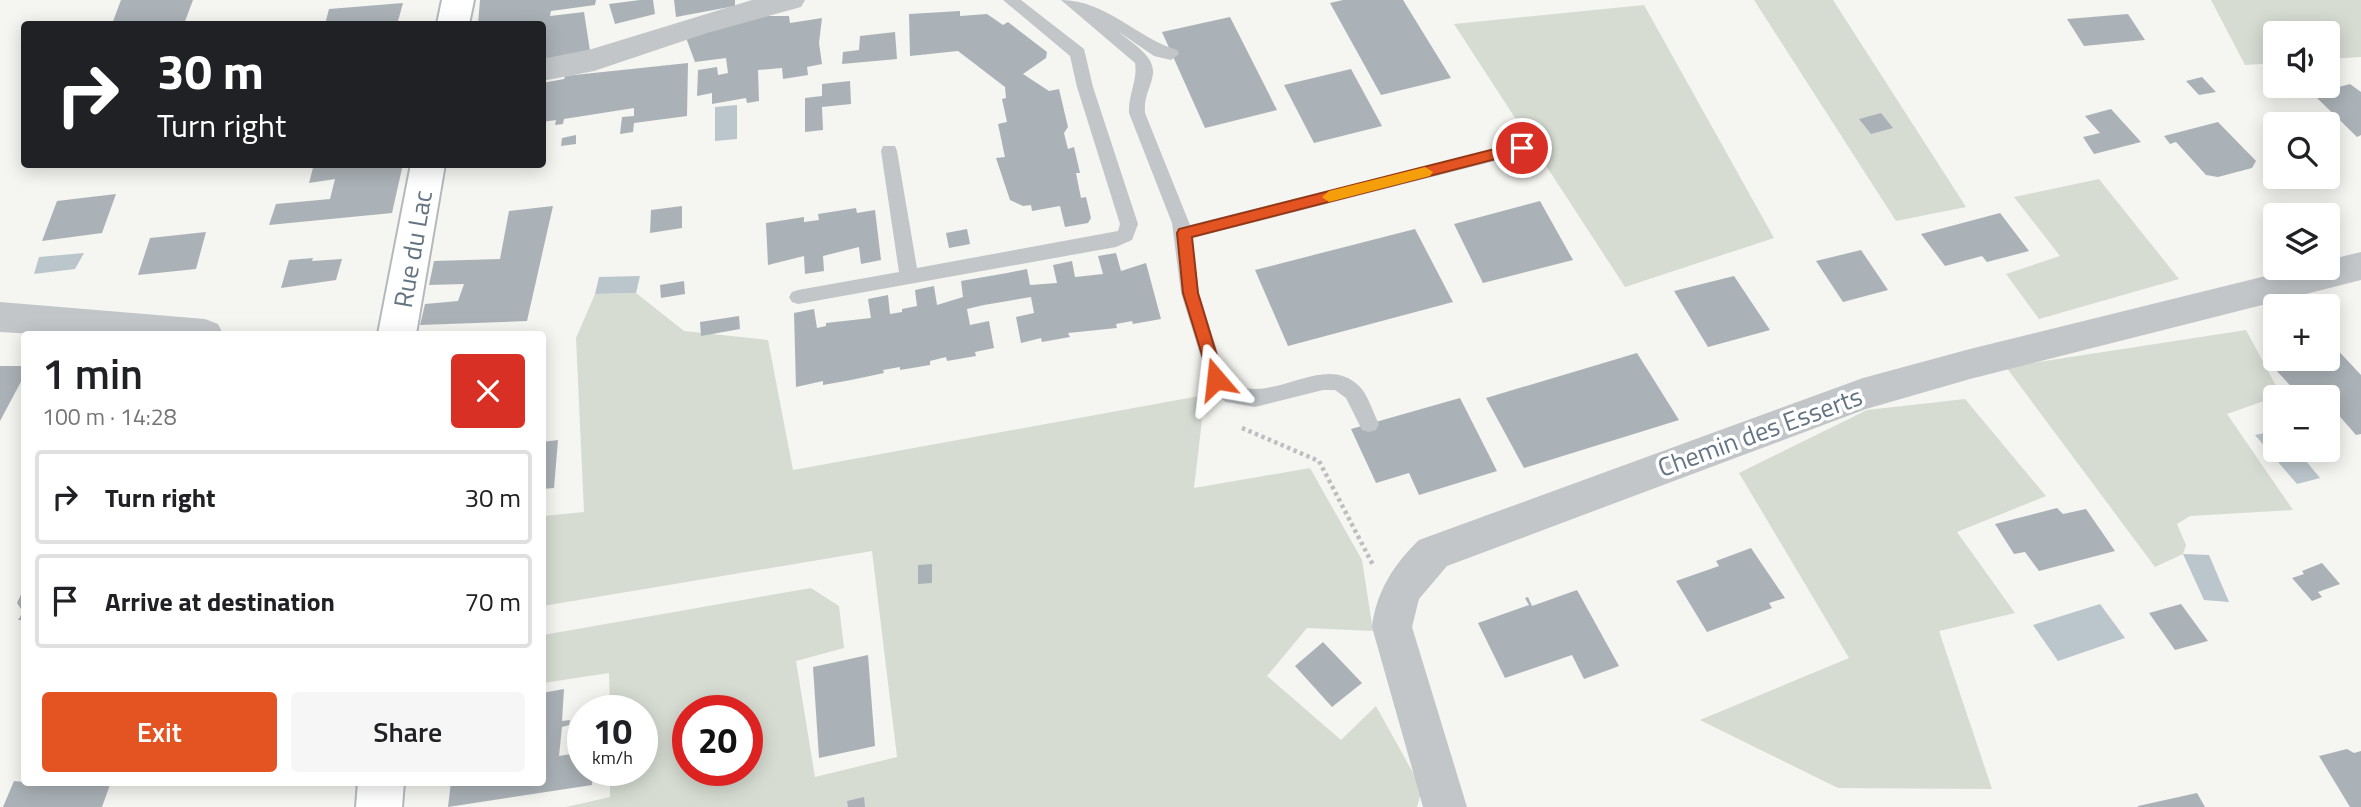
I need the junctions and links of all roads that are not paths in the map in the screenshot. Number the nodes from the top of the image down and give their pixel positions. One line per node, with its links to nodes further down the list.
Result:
1 (458, 0): 5 (street)
2 (790, 0): 7 (street)
3 (1011, 0): 13 (lane)
4 (1074, 5): 6 (lane); 11 (lane)
5 (454, 21)
6 (1171, 54)
7 (546, 69)
8 (1522, 148): 11 (lane)
9 (889, 151): 13 (lane)
10 (427, 168): 17 (street, Rue du Lac)
11 (1184, 233): 18 (lane)
12 (2361, 266): 21 (street, Chemin des Esserts)
13 (909, 277): 14 (lane)
14 (798, 297)
15 (0, 317): 16 (street)
16 (169, 331)
17 (398, 331)
18 (1369, 424)
19 (381, 786): 20 (street)
20 (379, 807)
21 (1445, 807)

